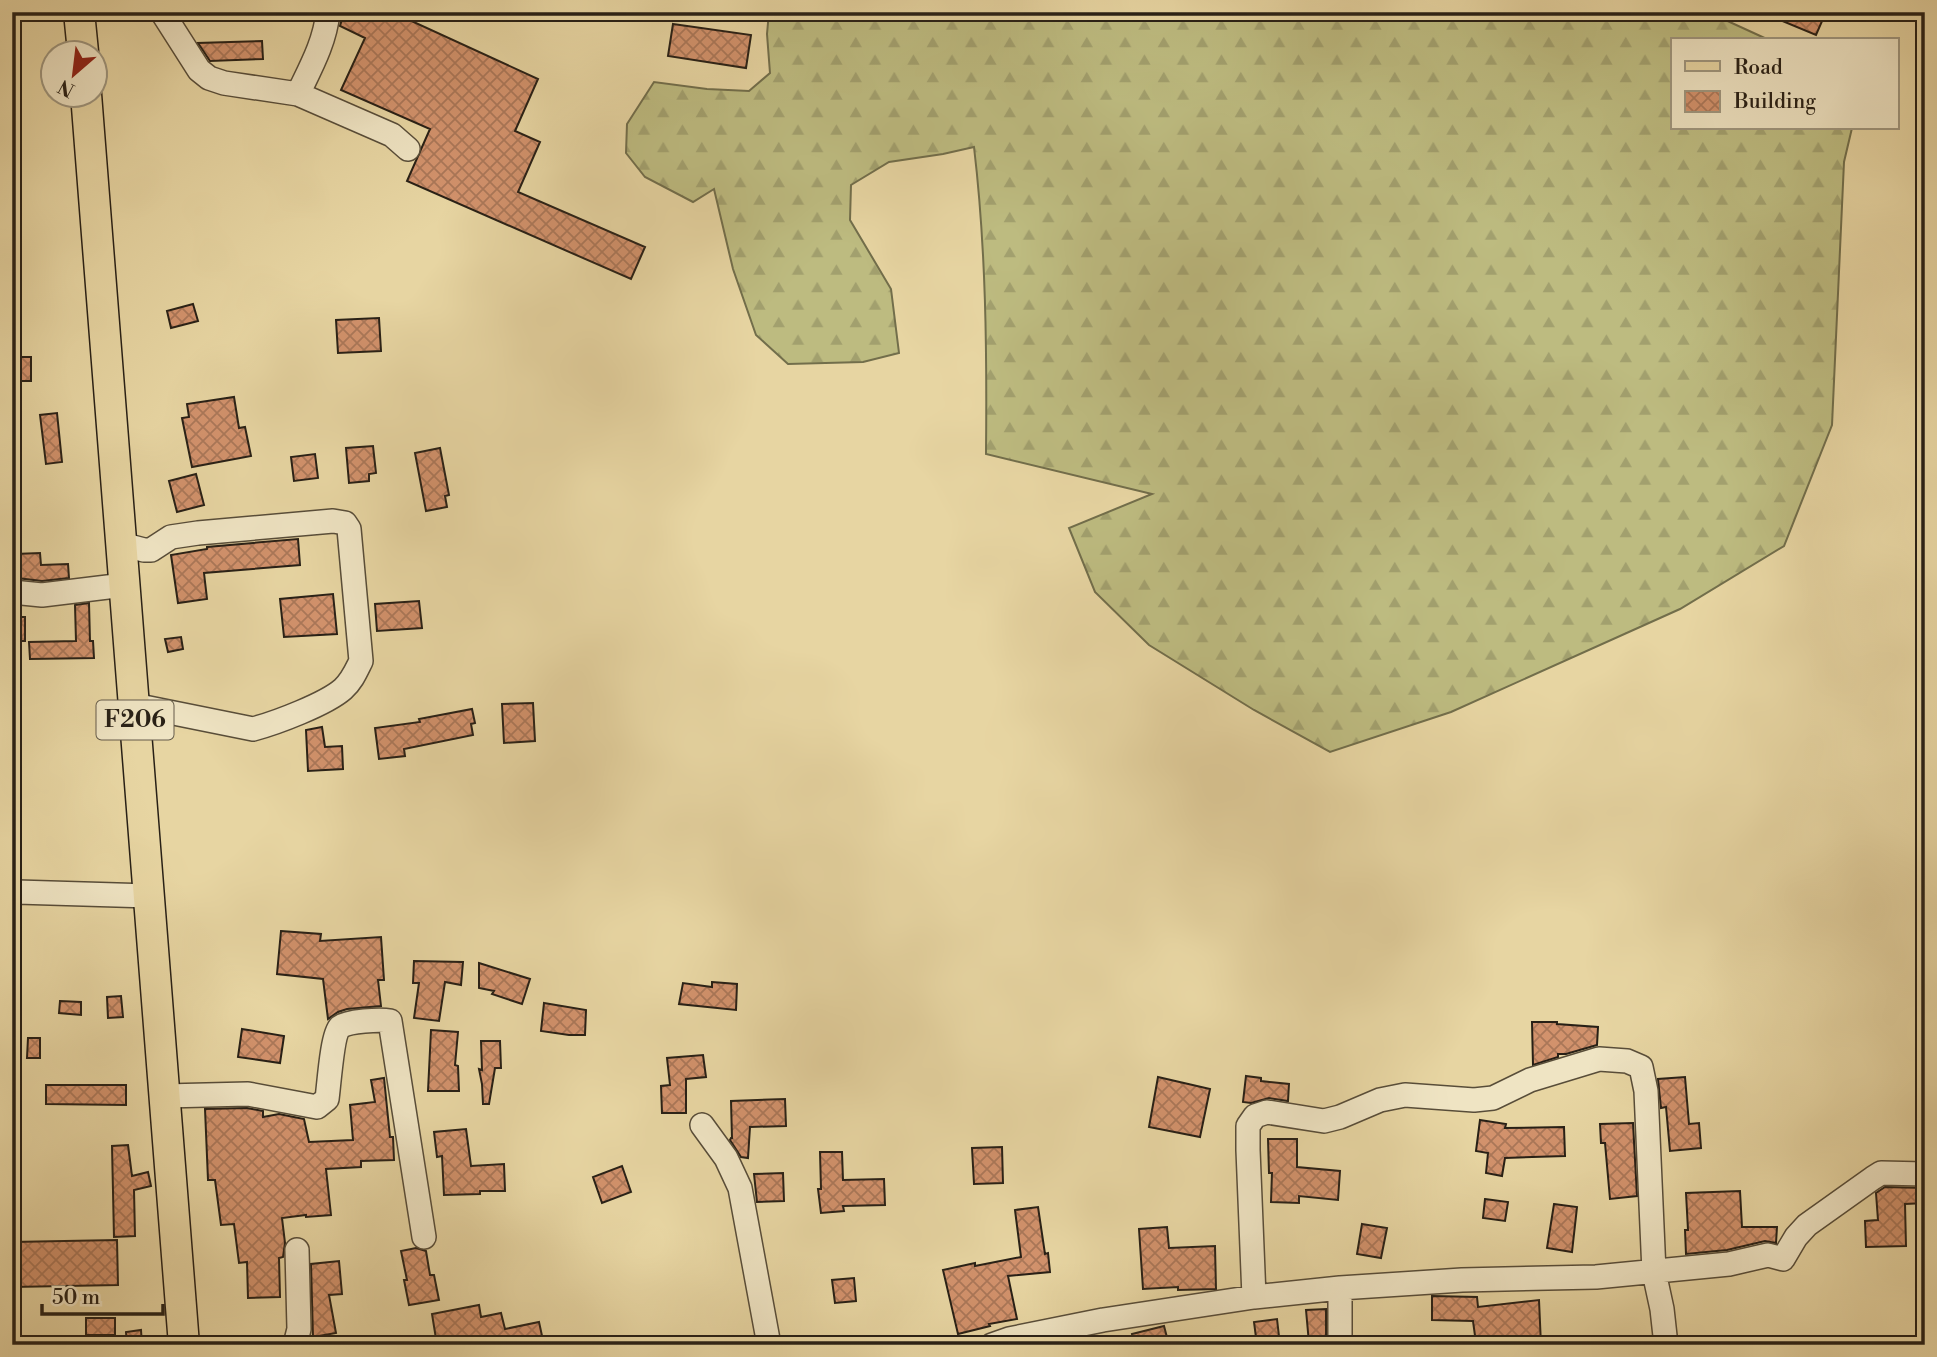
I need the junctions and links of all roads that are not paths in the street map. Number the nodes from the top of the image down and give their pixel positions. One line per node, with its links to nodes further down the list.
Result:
1 (79, 12): 4 (main road)
2 (162, 12): 5 (street)
3 (328, 12): 5 (street)
4 (82, 38)
5 (298, 94): 7 (street)
6 (87, 108): 8 (main road, F206)
7 (408, 149)
8 (121, 544): 9 (main road, F206); 11 (street)
9 (124, 585): 10 (street); 11 (main road, F206)
10 (12, 592)
11 (134, 705): 13 (main road, F206)
12 (12, 895): 13 (street)
13 (150, 896): 14 (main road, F206)
14 (165, 1096): 17 (street); 22 (main road, F206)
15 (702, 1125): 24 (street)
16 (1925, 1174): 19 (street)
17 (424, 1237)
18 (297, 1250): 23 (street)
19 (1654, 1272): 20 (street); 21 (street); 27 (street)
20 (1340, 1287): 21 (street); 26 (street)
21 (1254, 1297): 25 (street)
22 (184, 1345)
23 (295, 1345)
24 (769, 1345)
25 (992, 1345)
26 (1340, 1345)
27 (1666, 1345)

